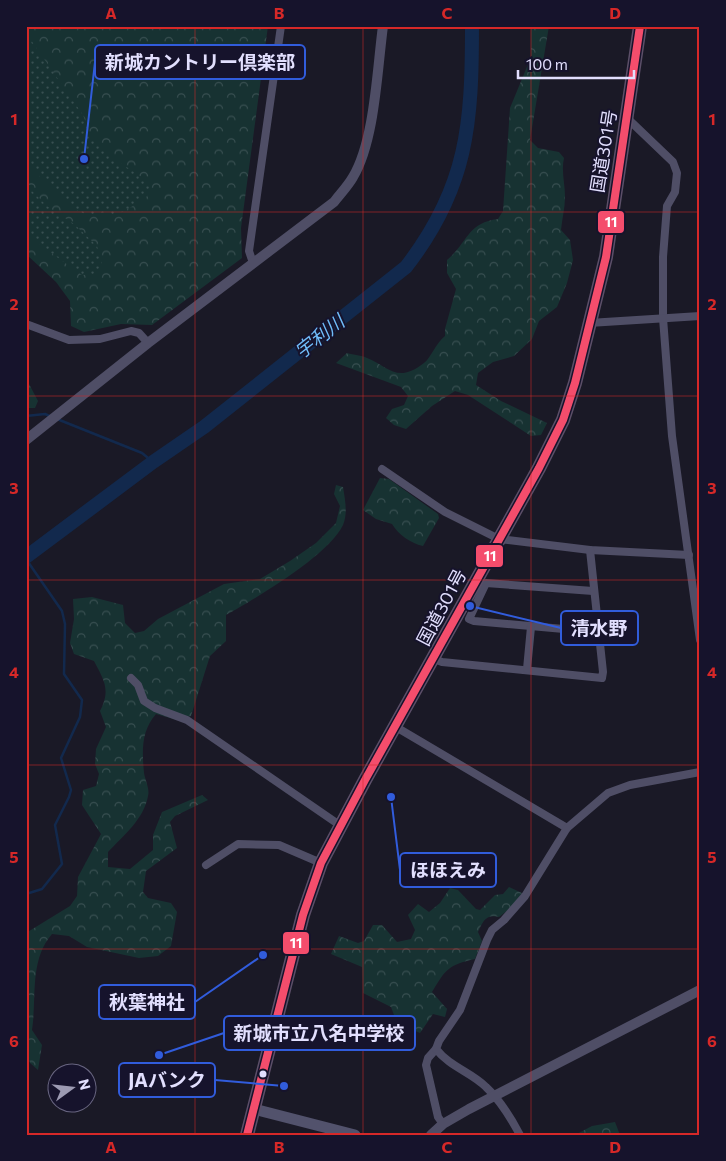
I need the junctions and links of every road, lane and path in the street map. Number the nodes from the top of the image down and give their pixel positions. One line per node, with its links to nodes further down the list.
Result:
1 (281, 26): 5 (street)
2 (383, 26): 5 (street)
3 (640, 26): 4 (highway, 国道301号)
4 (627, 118): 7 (street); 8 (highway, 国道301号)
5 (253, 263): 10 (street)
6 (700, 316): 7 (street)
7 (663, 318): 8 (street); 15 (street)
8 (589, 323): 13 (highway, 国道301号)
9 (26, 324): 10 (street)
10 (148, 343): 11 (street)
11 (26, 440)
12 (382, 469): 13 (street)
13 (499, 539): 14 (street); 20 (highway, 国道301号)
14 (590, 550): 15 (street); 16 (street)
15 (689, 555): 19 (street)
16 (593, 592): 17 (street); 18 (street)
17 (531, 627): 18 (street); 21 (street)
18 (598, 632): 21 (street)
19 (700, 640)
20 (434, 659): 21 (street); 23 (highway, 国道301号)
21 (527, 669)
22 (131, 678): 25 (street)
23 (396, 726): 25 (highway, 国道301号); 26 (street)
24 (700, 772): 26 (street)
25 (341, 826): 27 (highway, 国道301号)
26 (567, 828): 30 (street)
27 (321, 863): 28 (street); 32 (highway, 国道301号)
28 (206, 865)
29 (700, 990): 31 (street)
30 (436, 1049): 31 (street); 33 (street)
31 (494, 1095): 33 (street); 37 (street)
32 (254, 1110): 34 (highway, 国道301号); 35 (main road)
33 (443, 1124): 36 (street)
34 (247, 1135)
35 (355, 1135)
36 (431, 1135)
37 (520, 1135)

